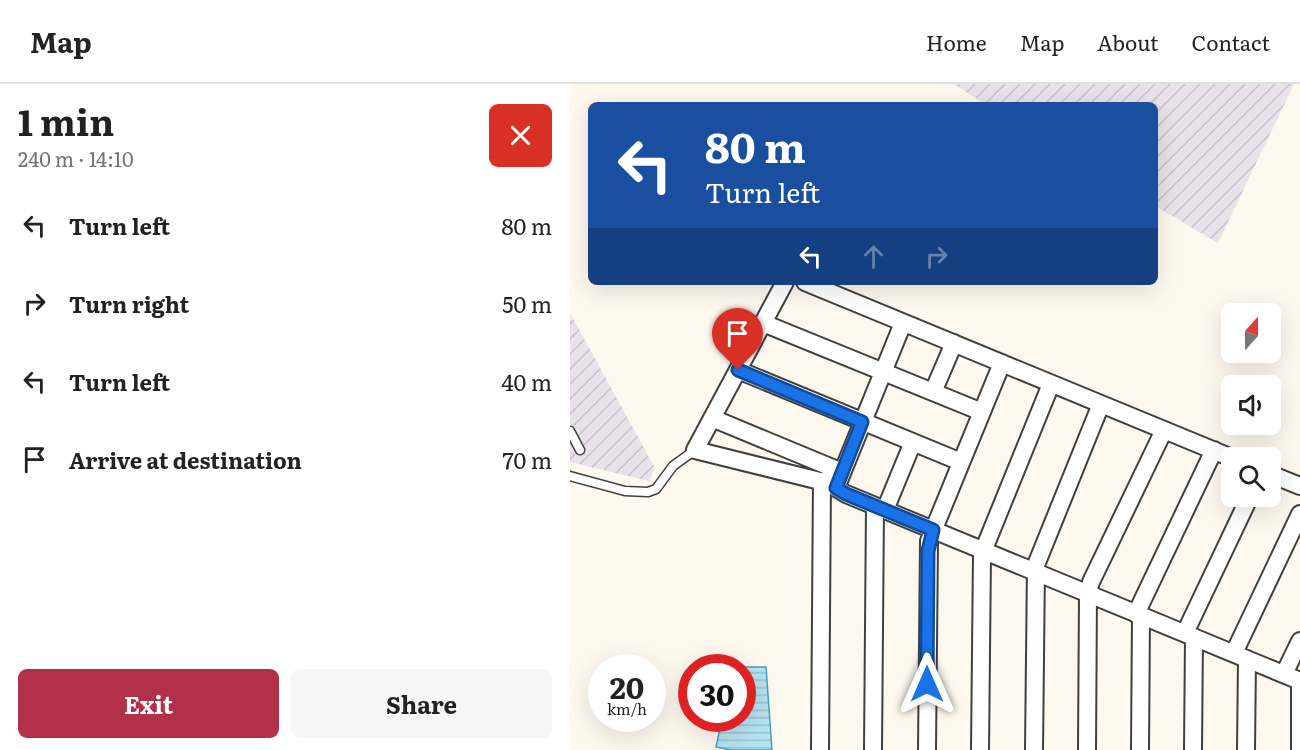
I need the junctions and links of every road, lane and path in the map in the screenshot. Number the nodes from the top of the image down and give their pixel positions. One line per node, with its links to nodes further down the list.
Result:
1 (783, 285): 3 (street)
2 (812, 285): 4 (street)
3 (764, 322): 7 (street); 8 (street)
4 (903, 323): 5 (street); 8 (street)
5 (954, 343): 6 (street); 10 (street)
6 (1002, 363): 9 (street); 12 (street)
7 (738, 370): 13 (street); 14 (street)
8 (883, 372): 10 (street); 14 (street)
9 (1051, 384): 11 (street); 32 (street)
10 (933, 392): 12 (street)
11 (1101, 404): 15 (street); 33 (street)
12 (982, 412): 22 (street)
13 (712, 418): 19 (street); 23 (street)
14 (862, 422): 17 (street); 23 (street)
15 (1164, 430): 20 (street); 34 (street)
16 (570, 431): 18 (lane)
17 (913, 442): 22 (street); 29 (street)
18 (580, 450)
19 (695, 450): 24 (lane); 26 (street)
20 (1214, 450): 21 (street); 35 (street)
21 (1221, 453)
22 (961, 462): 31 (street)
23 (842, 472): 26 (street)
24 (570, 476)
25 (1281, 478): 27 (street)
26 (829, 484): 29 (street); 42 (street)
27 (1300, 486)
28 (1245, 507): 36 (street)
29 (880, 508): 31 (street); 43 (street)
30 (1300, 514): 38 (street)
31 (933, 530): 32 (street); 44 (street)
32 (983, 550): 33 (street); 45 (street)
33 (1035, 572): 34 (street); 46 (street)
34 (1088, 594): 35 (street); 47 (street)
35 (1139, 614): 36 (street); 48 (street)
36 (1189, 635): 38 (street); 49 (street)
37 (1300, 641): 39 (street)
38 (1240, 656): 39 (street); 50 (street)
39 (1284, 674): 40 (street)
40 (1300, 681)
41 (1300, 688): 51 (street)
42 (820, 750)
43 (873, 750)
44 (927, 750)
45 (980, 750)
46 (1034, 750)
47 (1087, 750)
48 (1140, 750)
49 (1193, 750)
50 (1246, 750)
51 (1300, 750)

